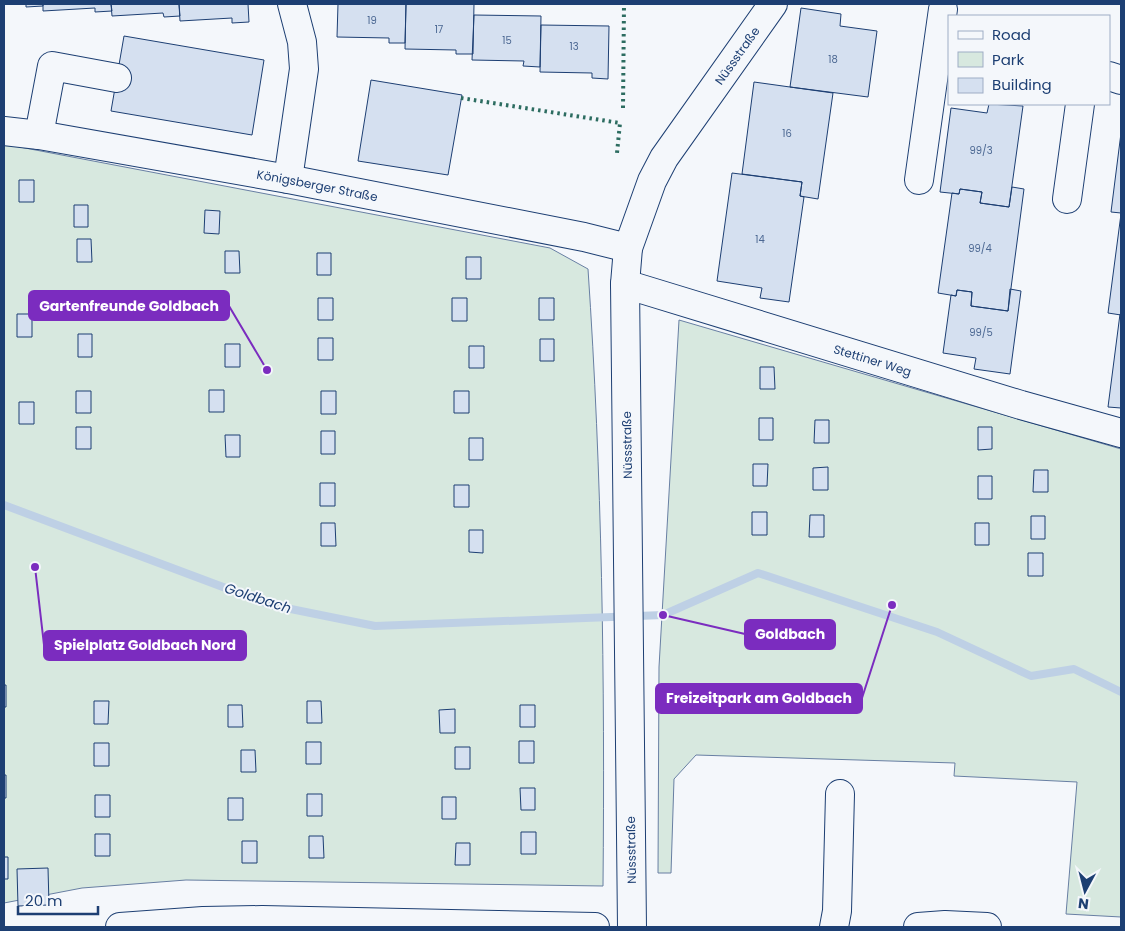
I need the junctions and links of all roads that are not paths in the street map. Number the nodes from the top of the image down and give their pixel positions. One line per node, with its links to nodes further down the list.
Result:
1 (292, 4): 8 (street)
2 (773, 4): 11 (street, Nüssstraße)
3 (946, 10): 9 (street)
4 (117, 78): 7 (street)
5 (1080, 105): 10 (street)
6 (4, 131): 7 (street, Königsberger Straße)
7 (39, 136): 8 (street, Königsberger Straße)
8 (288, 179): 11 (street, Königsberger Straße)
9 (918, 180)
10 (1067, 199)
11 (628, 248): 12 (street, Nüssstraße)
12 (625, 284): 13 (street, Stettiner Weg); 19 (street, Nüssstraße)
13 (1121, 433)
14 (840, 794): 20 (street)
15 (262, 924): 16 (street); 18 (street)
16 (184, 925): 17 (street)
17 (137, 927)
18 (595, 927)
19 (632, 927)
20 (834, 927)
21 (918, 927): 22 (street)
22 (987, 927)

